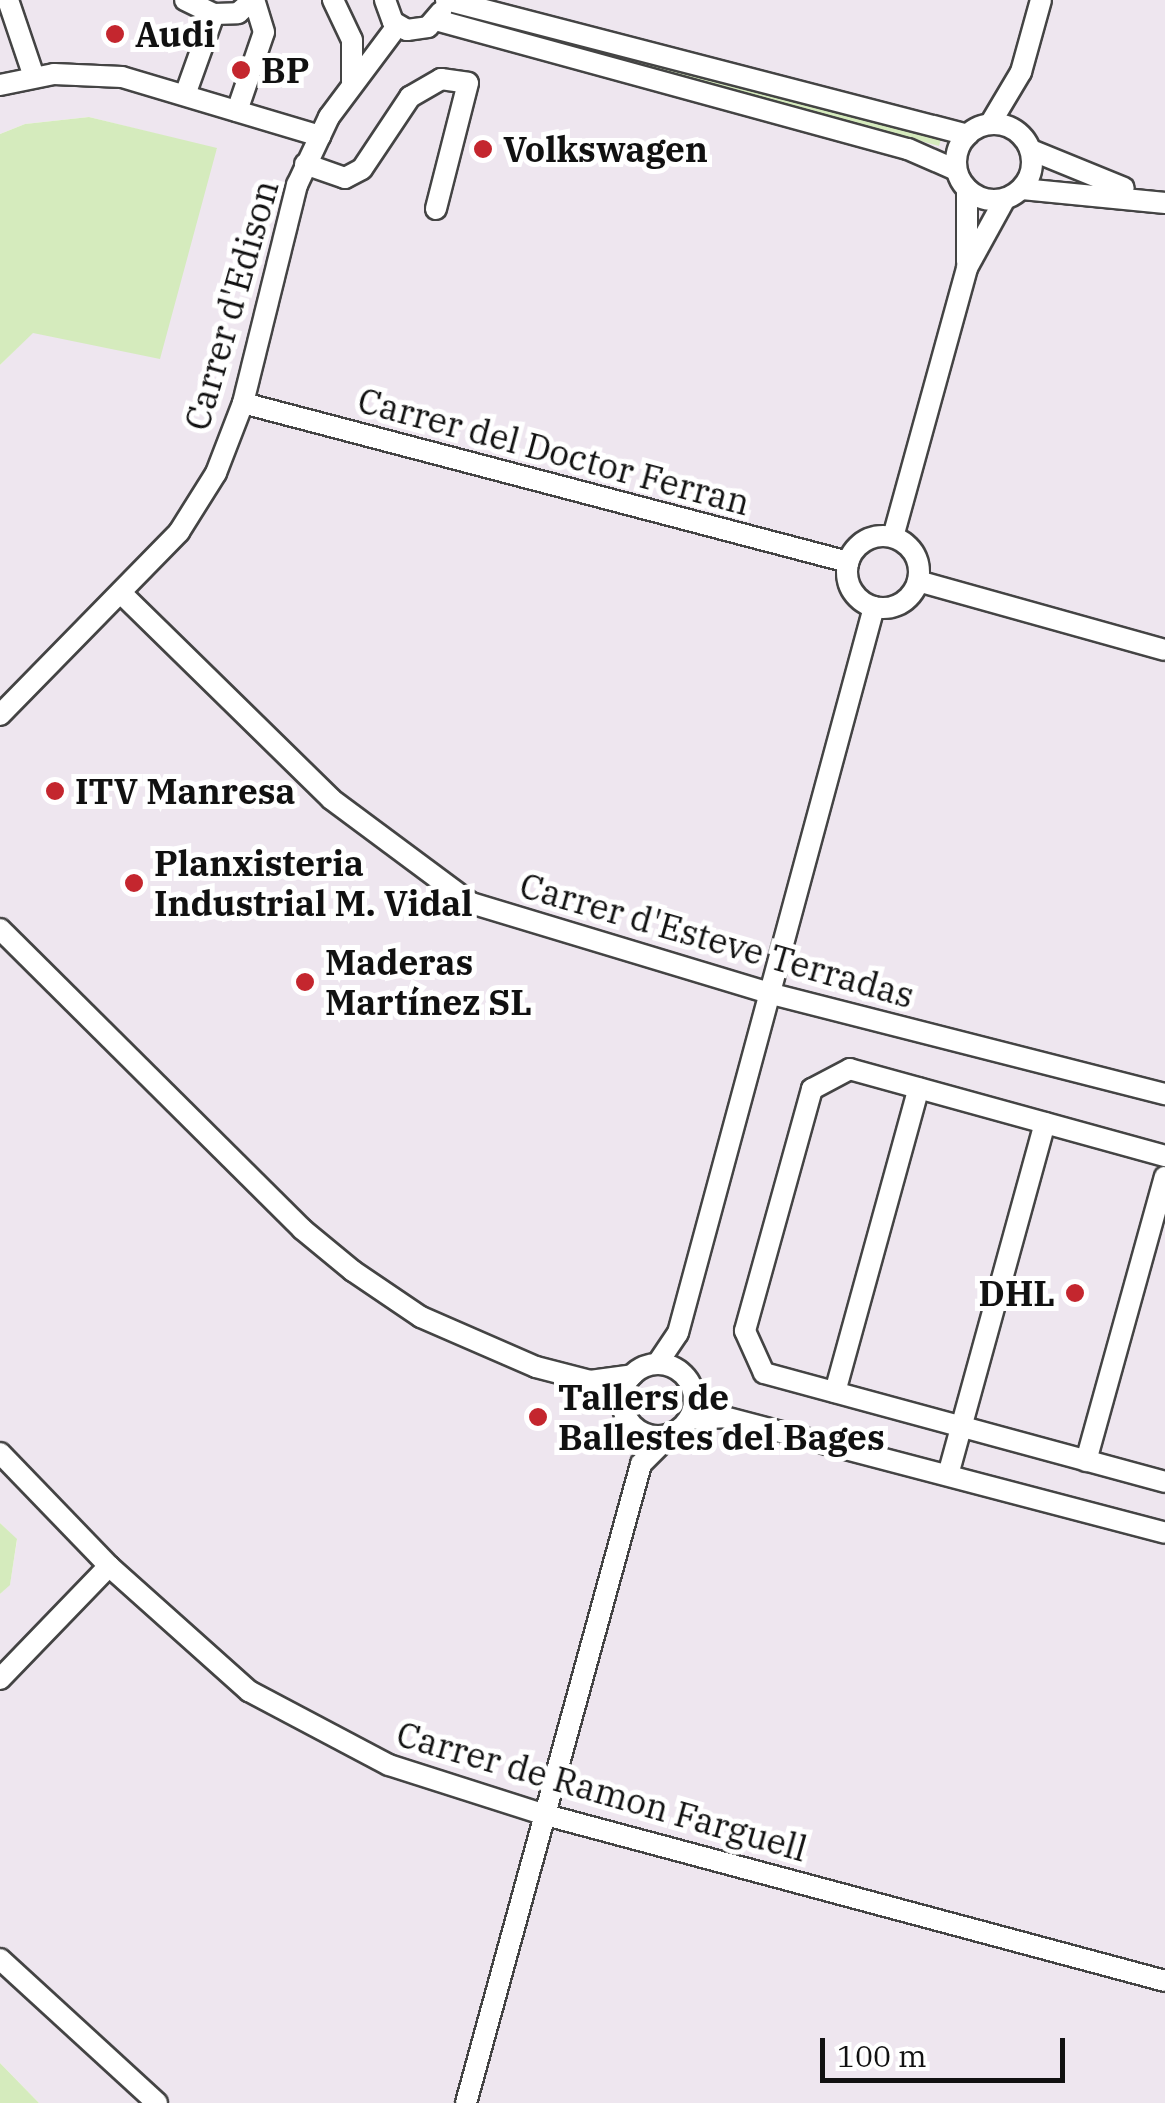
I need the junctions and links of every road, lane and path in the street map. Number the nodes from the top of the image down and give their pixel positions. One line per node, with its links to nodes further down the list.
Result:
1 (8, 0): 12 (street)
2 (184, 0): 9 (street)
3 (253, 0): 9 (street); 16 (street)
4 (333, 0): 13 (street)
5 (1041, 0): 11 (street)
6 (379, 2): 10 (street)
7 (441, 7): 8 (street); 10 (street); 23 (street)
8 (501, 7): 19 (street)
9 (214, 14): 15 (street)
10 (397, 26): 13 (street, Carrer d'Edison)
11 (1022, 72): 17 (street); 18 (street)
12 (34, 77): 14 (street); 15 (street)
13 (352, 82): 20 (street, Carrer d'Edison)
14 (0, 85)
15 (185, 95): 16 (street)
16 (237, 111): 20 (street)
17 (990, 124): 18 (street); 19 (street)
18 (1018, 132): 21 (street)
19 (968, 135): 23 (street)
20 (320, 136): 22 (street, Carrer d'Edison)
21 (1031, 150): 25 (street); 26 (street)
22 (306, 164): 27 (street); 29 (street, Carrer d'Edison)
23 (956, 170): 24 (street)
24 (966, 189): 25 (street); 28 (street)
25 (1014, 194): 26 (street); 28 (street)
26 (1165, 201)
27 (436, 209)
28 (967, 268): 30 (street)
29 (242, 402): 31 (street, Carrer del Doctor Ferran); 33 (street, Carrer d'Edison)
30 (893, 537): 31 (street); 32 (street)
31 (848, 562): 34 (street)
32 (918, 582): 34 (street); 35 (street)
33 (122, 594): 36 (street, Carrer d'Edison); 38 (street, Carrer d'Esteve Terradas)
34 (874, 607): 38 (street)
35 (1165, 650)
36 (0, 714)
37 (0, 929): 47 (street)
38 (772, 994): 40 (street, Carrer d'Esteve Terradas); 44 (street)
39 (919, 1088): 41 (street); 49 (street); 49 (street)
40 (1165, 1094)
41 (1045, 1122): 42 (street); 53 (street)
42 (1165, 1156)
43 (1165, 1177): 56 (street)
44 (678, 1332): 45 (street); 48 (street)
45 (657, 1364): 46 (street); 48 (street)
46 (632, 1375): 47 (street); 50 (street)
47 (590, 1380): 50 (street)
48 (690, 1388): 51 (street); 52 (street)
49 (835, 1392): 53 (street)
50 (627, 1415): 54 (street); 57 (street)
51 (724, 1417): 52 (street); 58 (street)
52 (689, 1419): 54 (street)
53 (961, 1427): 56 (street); 58 (street)
54 (672, 1434): 57 (street)
55 (0, 1453): 61 (street, Carrer de Ramon Farguell)
56 (1086, 1461): 59 (street)
57 (641, 1464): 63 (street)
58 (948, 1475): 60 (street)
59 (1165, 1482)
60 (1165, 1533)
61 (109, 1566): 62 (street); 63 (street, Carrer de Ramon Farguell)
62 (0, 1679)
63 (546, 1815): 65 (street, Carrer de Ramon Farguell); 67 (street)
64 (0, 1958): 66 (street)
65 (1165, 1981)
66 (157, 2103)
67 (466, 2103)

